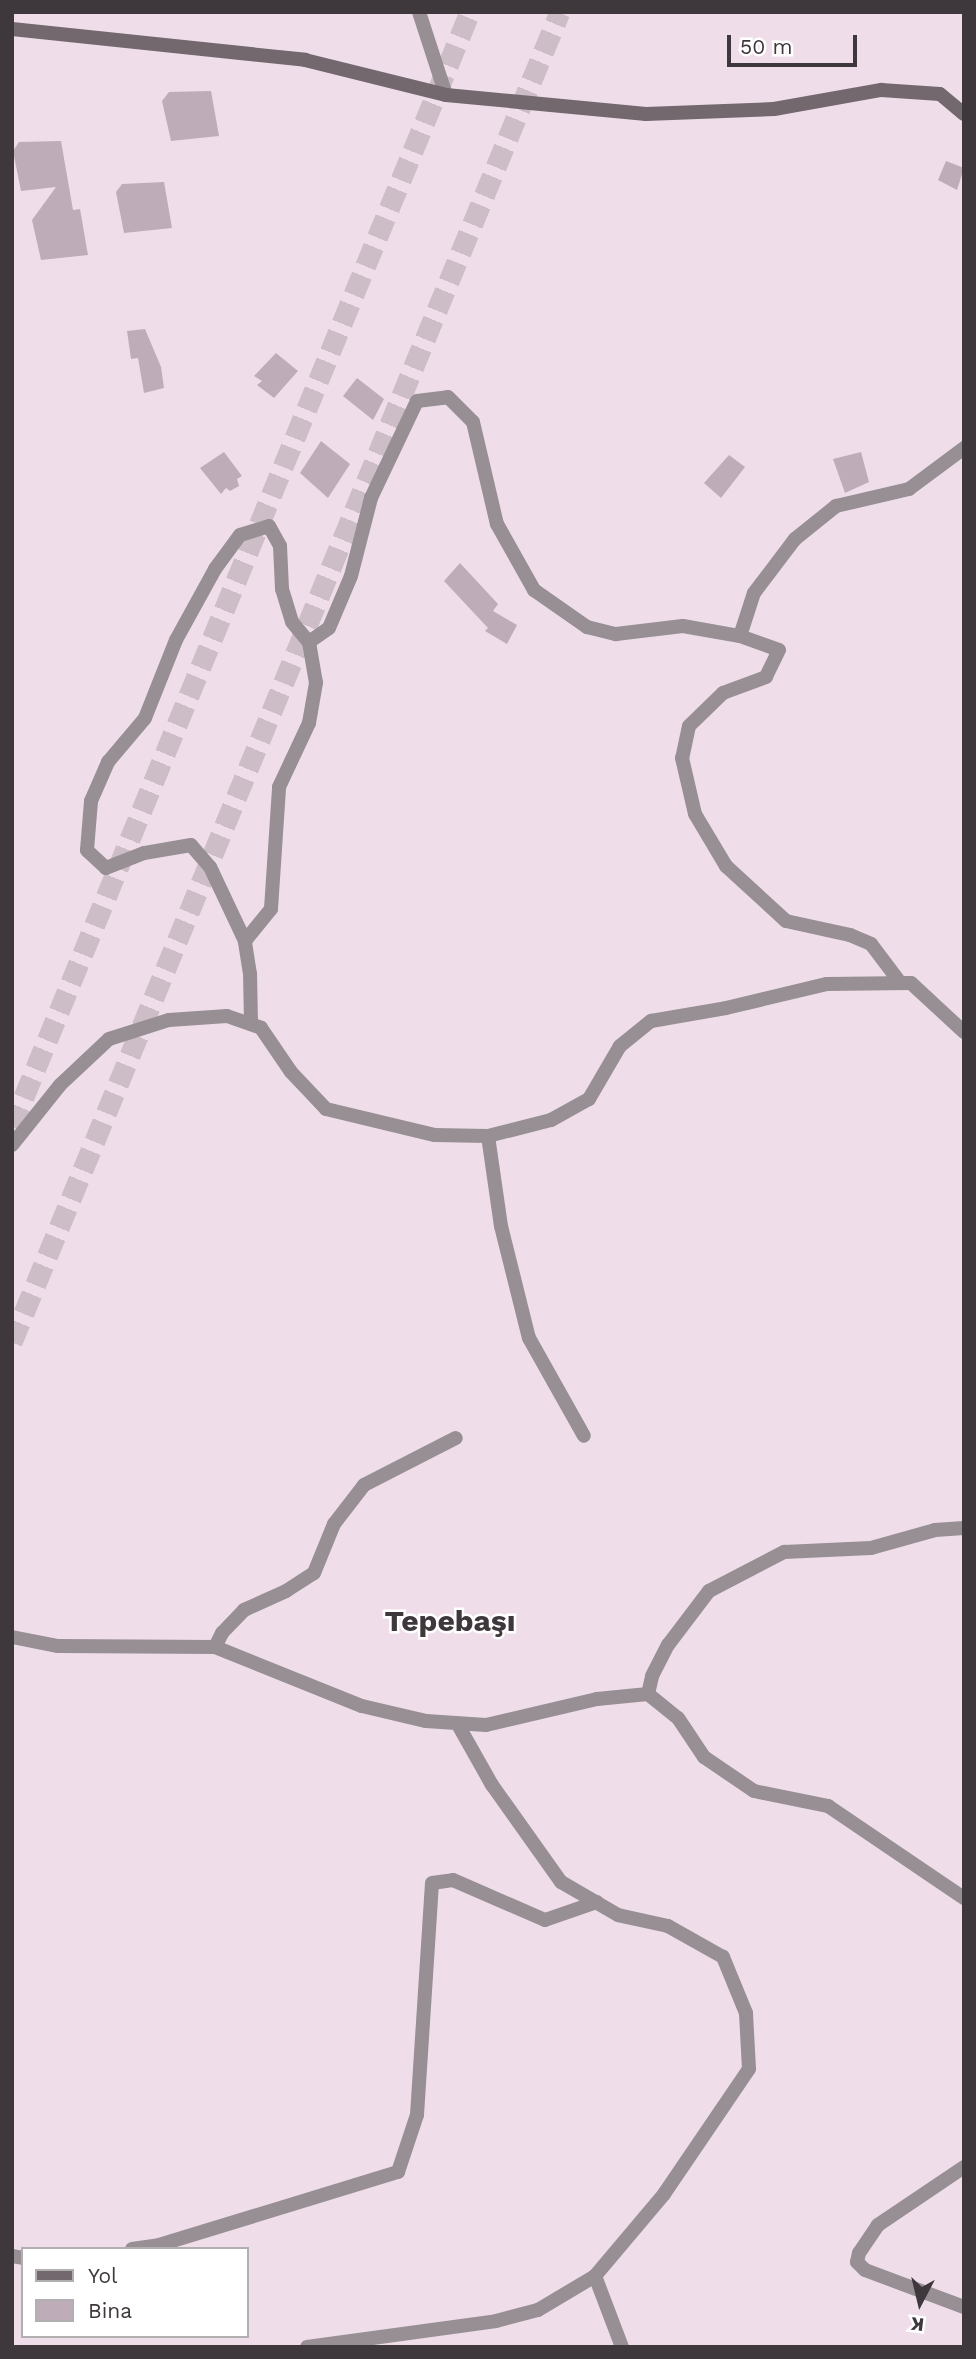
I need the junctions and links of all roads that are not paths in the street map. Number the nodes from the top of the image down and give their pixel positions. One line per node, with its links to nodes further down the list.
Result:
1 (419, 12): 3 (street)
2 (12, 29): 3 (street)
3 (446, 95): 4 (street)
4 (964, 114)
5 (964, 447): 6 (street)
6 (740, 636): 7 (street); 9 (street)
7 (309, 642): 8 (street); 8 (street)
8 (245, 941): 10 (street)
9 (899, 981): 11 (street); 12 (street)
10 (251, 1024): 12 (street); 13 (street)
11 (964, 1032)
12 (488, 1136): 14 (street)
13 (12, 1145)
14 (584, 1436)
15 (456, 1437): 18 (street)
16 (964, 1528): 19 (street)
17 (12, 1637): 18 (street)
18 (215, 1647): 20 (street)
19 (648, 1694): 20 (street); 21 (street)
20 (457, 1723): 22 (street)
21 (964, 1898)
22 (597, 1902): 24 (street); 25 (street)
23 (964, 2168): 26 (street)
24 (146, 2247)
25 (595, 2276): 27 (street); 28 (street)
26 (964, 2307)
27 (307, 2347)
28 (622, 2347)

